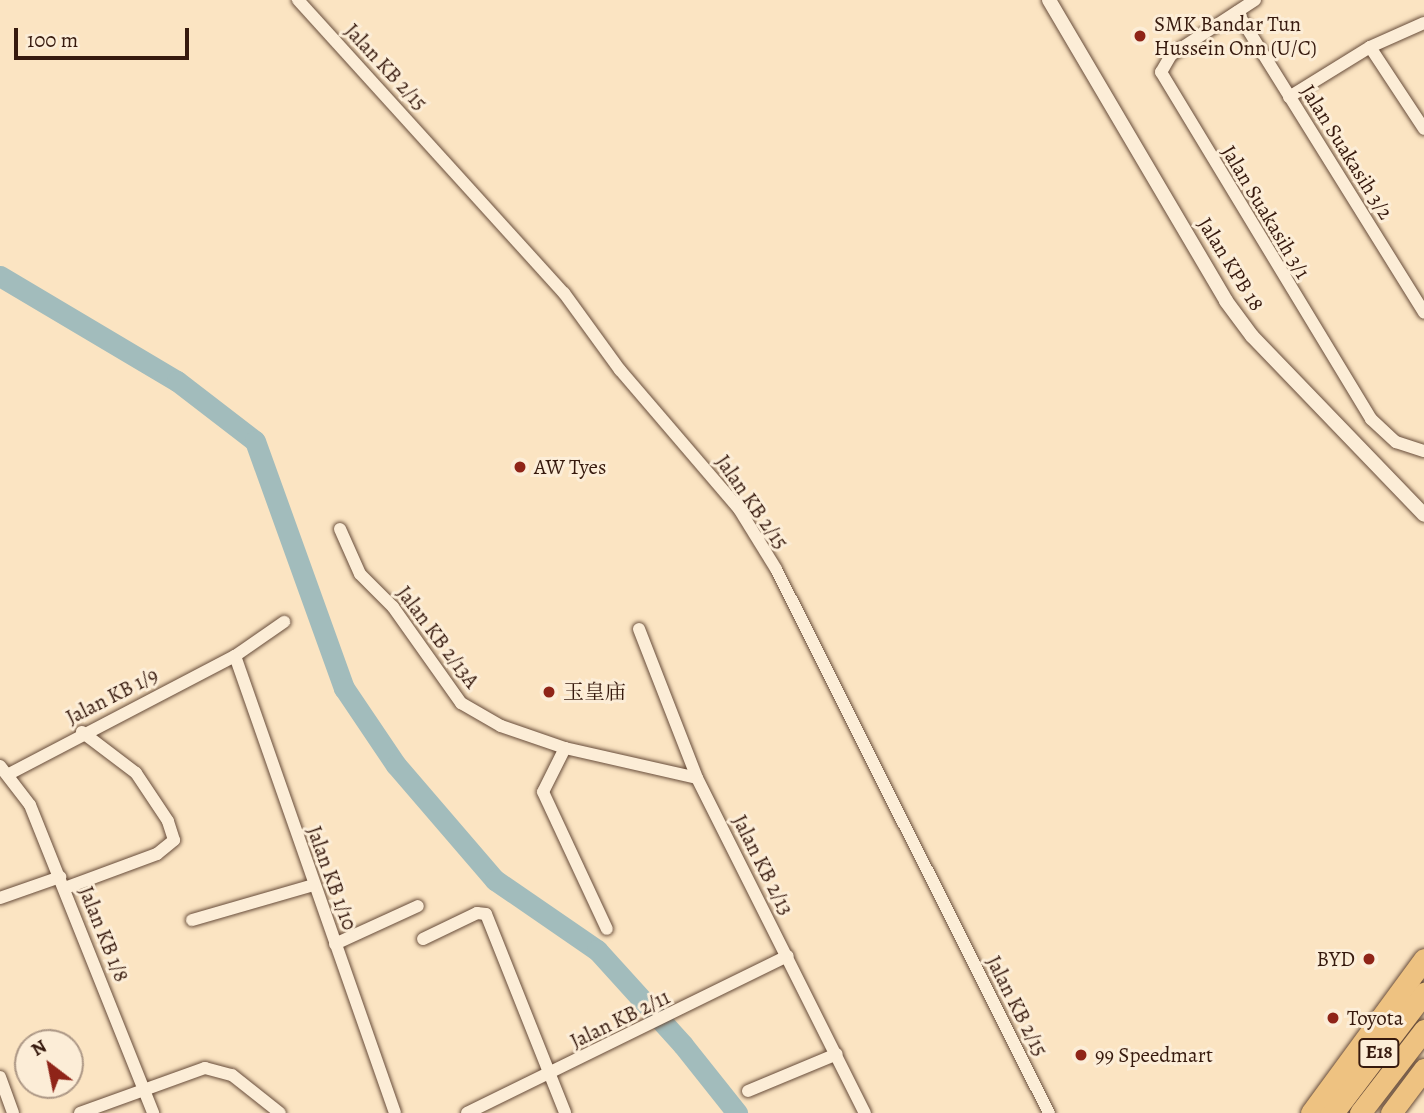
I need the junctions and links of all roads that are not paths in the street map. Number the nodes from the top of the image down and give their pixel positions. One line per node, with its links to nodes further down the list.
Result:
1 (298, 0): 46 (street, Jalan KB 2/15)
2 (1049, 0): 11 (street, Jalan KPB 18)
3 (1255, 0): 4 (street, Jalan Suakasih 3/1)
4 (1237, 12): 7 (street, Jalan Suakasih 3/2); 10 (street, Jalan Suakasih 3/1)
5 (1424, 23): 6 (street)
6 (1370, 47): 7 (street); 8 (street)
7 (1289, 97): 9 (street, Jalan Suakasih 3/2)
8 (1424, 129)
9 (1424, 313)
10 (1424, 451)
11 (1424, 515)
12 (340, 529): 17 (street, Jalan KB 2/13A)
13 (284, 622): 15 (street, Jalan KB 1/9)
14 (639, 629): 19 (street, Jalan KB 2/13)
15 (235, 656): 16 (street, Jalan KB 1/9); 21 (street, Jalan KB 1/10)
16 (82, 733): 18 (street, Jalan KB 1/9); 20 (street)
17 (565, 748): 19 (street, Jalan KB 2/13A); 25 (street)
18 (4, 770): 20 (street, Jalan KB 1/8)
19 (697, 778): 28 (street, Jalan KB 2/13)
20 (63, 882): 22 (street); 36 (street, Jalan KB 1/8)
21 (313, 885): 24 (street); 27 (street, Jalan KB 1/10)
22 (0, 898)
23 (418, 906): 27 (street)
24 (192, 920)
25 (607, 929)
26 (424, 939): 34 (street)
27 (335, 944): 42 (street, Jalan KB 1/10)
28 (788, 956): 32 (street, Jalan KB 2/13); 34 (street, Jalan KB 2/11)
29 (1424, 959): 47 (highway)
30 (1424, 993): 48 (highway, E18)
31 (1424, 1030): 49 (highway, E18)
32 (836, 1055): 37 (street); 45 (street, Jalan KB 2/13)
33 (1424, 1069): 50 (highway)
34 (547, 1076): 43 (street, Jalan KB 2/11); 44 (street)
35 (0, 1077): 38 (street)
36 (145, 1091): 39 (street); 40 (street, Jalan KB 1/8); 41 (street)
37 (748, 1091)
38 (13, 1113)
39 (80, 1113)
40 (153, 1113)
41 (280, 1113)
42 (395, 1113)
43 (467, 1113)
44 (565, 1113)
45 (865, 1113)
46 (1049, 1113)
47 (1311, 1113)
48 (1333, 1113)
49 (1360, 1113)
50 (1391, 1113)

